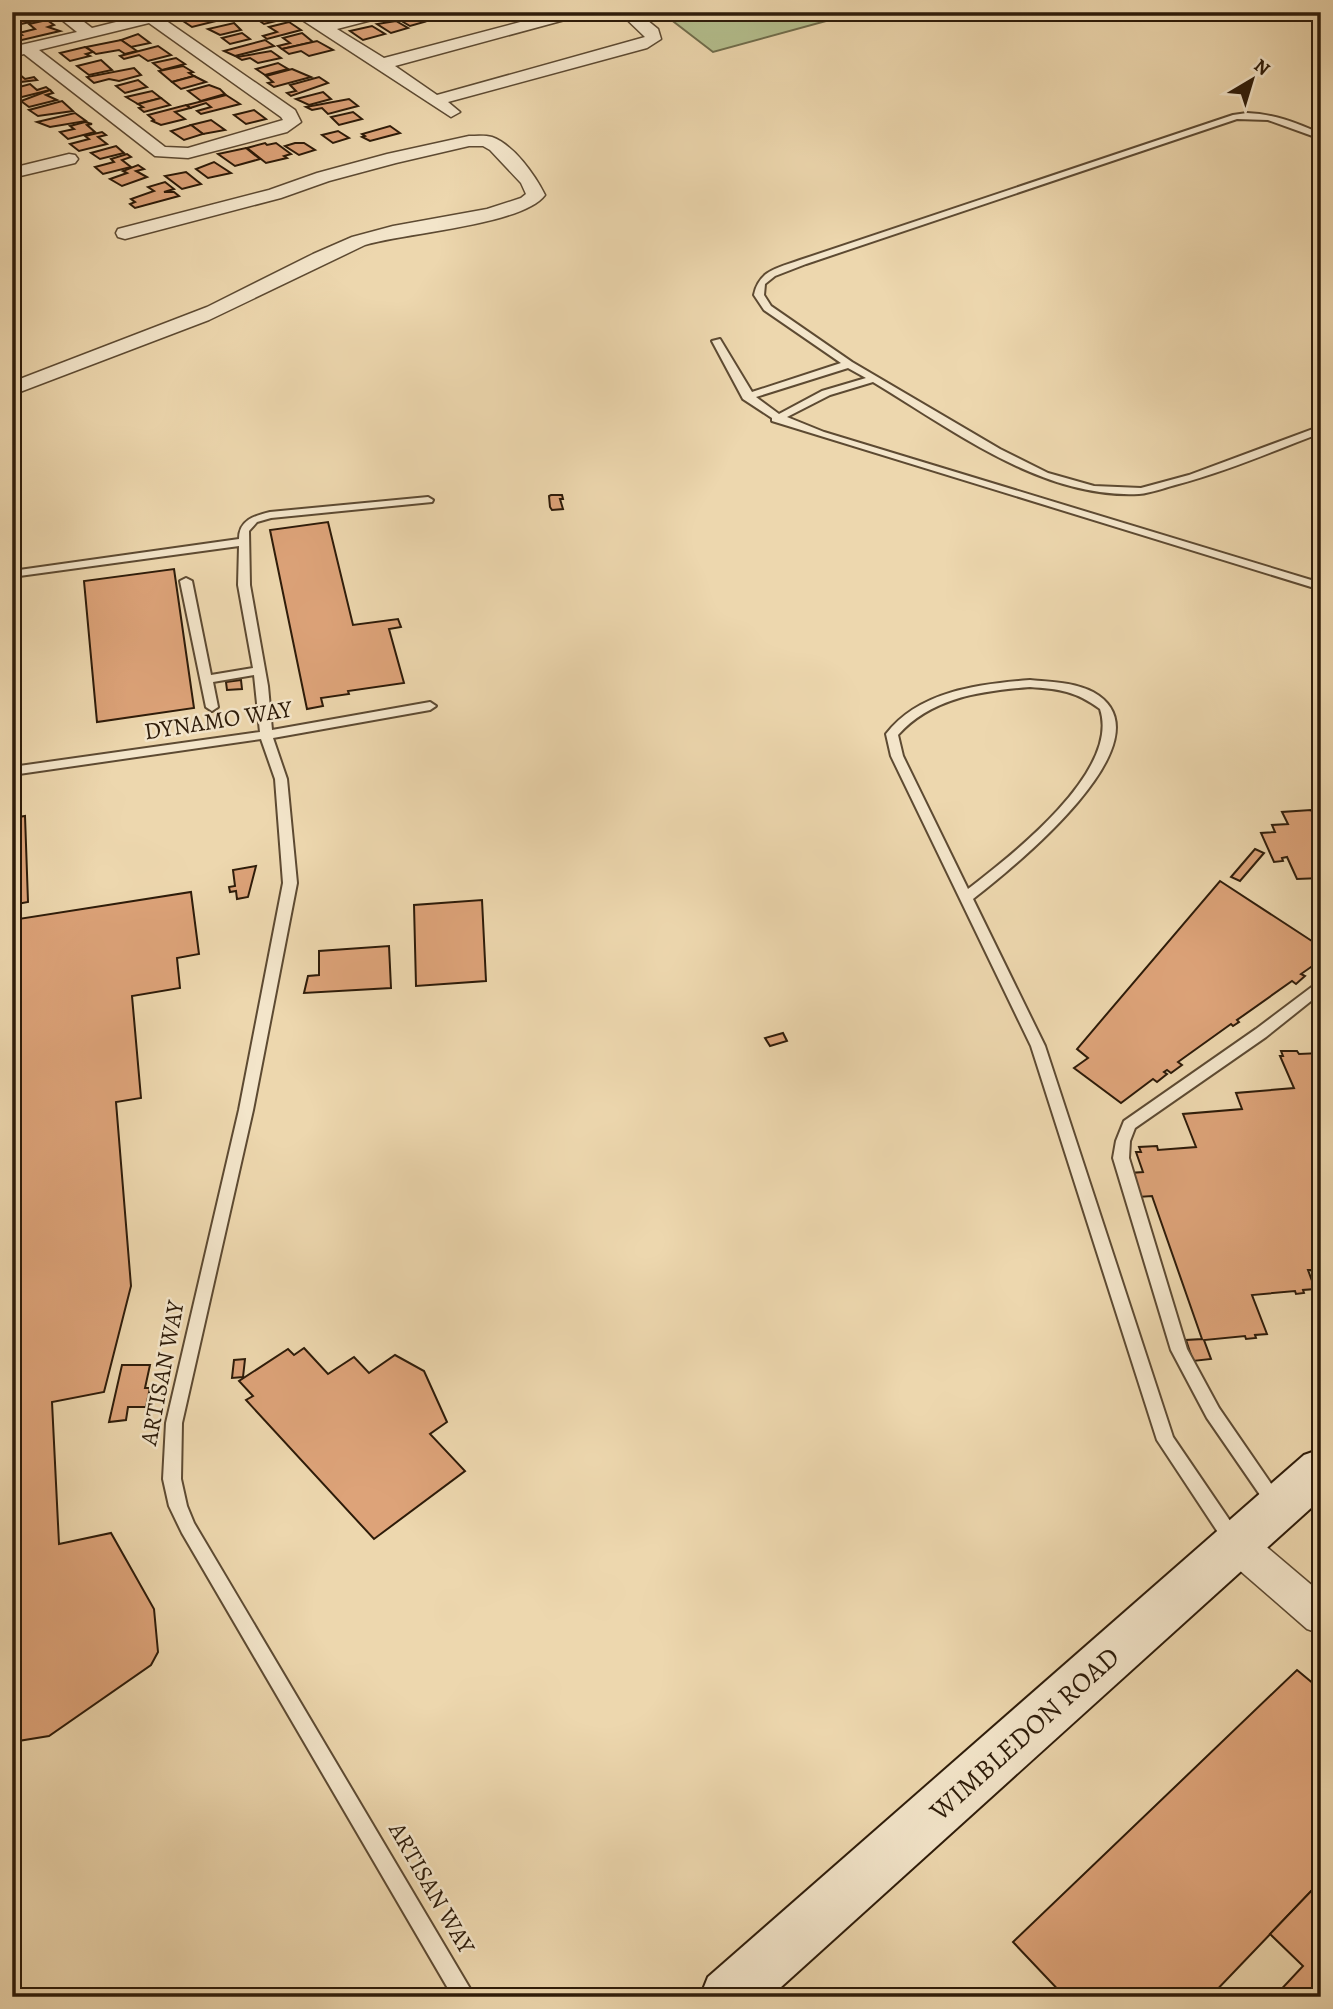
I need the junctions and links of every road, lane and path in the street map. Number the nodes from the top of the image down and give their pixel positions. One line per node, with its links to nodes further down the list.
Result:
1 (60, 12): 9 (street)
2 (177, 12): 7 (street)
3 (298, 12): 8 (street)
4 (385, 12): 8 (street)
5 (577, 12): 11 (street)
6 (627, 12): 12 (street)
7 (152, 18): 9 (street); 10 (street)
8 (322, 28): 11 (street)
9 (89, 33): 10 (street)
10 (19, 50)
11 (382, 64): 12 (street)
12 (436, 100): 13 (street)
13 (454, 115)
14 (1321, 137): 19 (lane)
15 (69, 159): 16 (street)
16 (12, 173)
17 (125, 233): 21 (street)
18 (717, 341): 22 (lane)
19 (849, 364): 20 (lane); 22 (lane)
20 (874, 379): 23 (lane); 24 (lane)
21 (12, 389)
22 (747, 397): 23 (lane)
23 (776, 419): 29 (lane)
24 (1321, 429)
25 (428, 500): 26 (lane)
26 (244, 542): 27 (lane); 30 (lane, ARTISAN WAY)
27 (12, 574)
28 (186, 581): 31 (lane)
29 (1321, 587)
30 (259, 671): 31 (lane); 34 (lane, ARTISAN WAY)
31 (206, 679): 33 (lane)
32 (430, 706): 34 (lane, DYNAMO WAY)
33 (212, 707)
34 (266, 735): 35 (lane, DYNAMO WAY); 42 (lane, ARTISAN WAY)
35 (12, 772)
36 (966, 898): 36 (lane); 40 (lane)
37 (1321, 985): 39 (lane)
38 (1321, 1469): 39 (main road, WIMBLEDON ROAD)
39 (1277, 1507): 40 (main road, WIMBLEDON ROAD)
40 (1236, 1544): 41 (street); 43 (main road, WIMBLEDON ROAD)
41 (1321, 1617)
42 (465, 1997)
43 (729, 1997)

